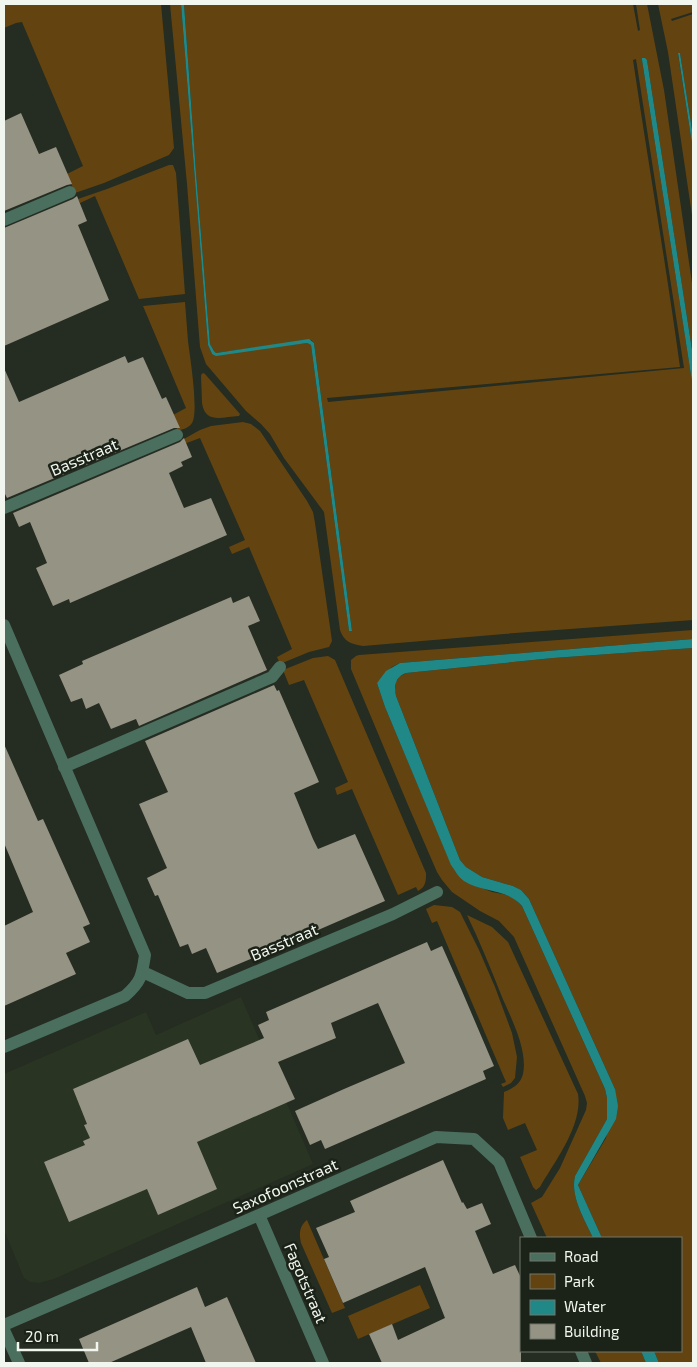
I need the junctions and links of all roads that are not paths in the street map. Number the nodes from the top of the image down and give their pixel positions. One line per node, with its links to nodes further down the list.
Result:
1 (70, 192): 2 (street)
2 (4, 220)
3 (177, 435): 4 (street, Basstraat)
4 (4, 508)
5 (4, 625): 7 (street)
6 (280, 667): 7 (street)
7 (64, 767): 9 (street)
8 (437, 892): 9 (street, Basstraat)
9 (143, 972): 10 (street)
10 (4, 1047)
11 (259, 1215): 12 (street, Saxofoonstraat); 13 (street, Saxofoonstraat); 16 (street, Fagotstraat)
12 (531, 1237)
13 (4, 1325)
14 (4, 1330): 15 (street)
15 (19, 1363)
16 (323, 1363)

